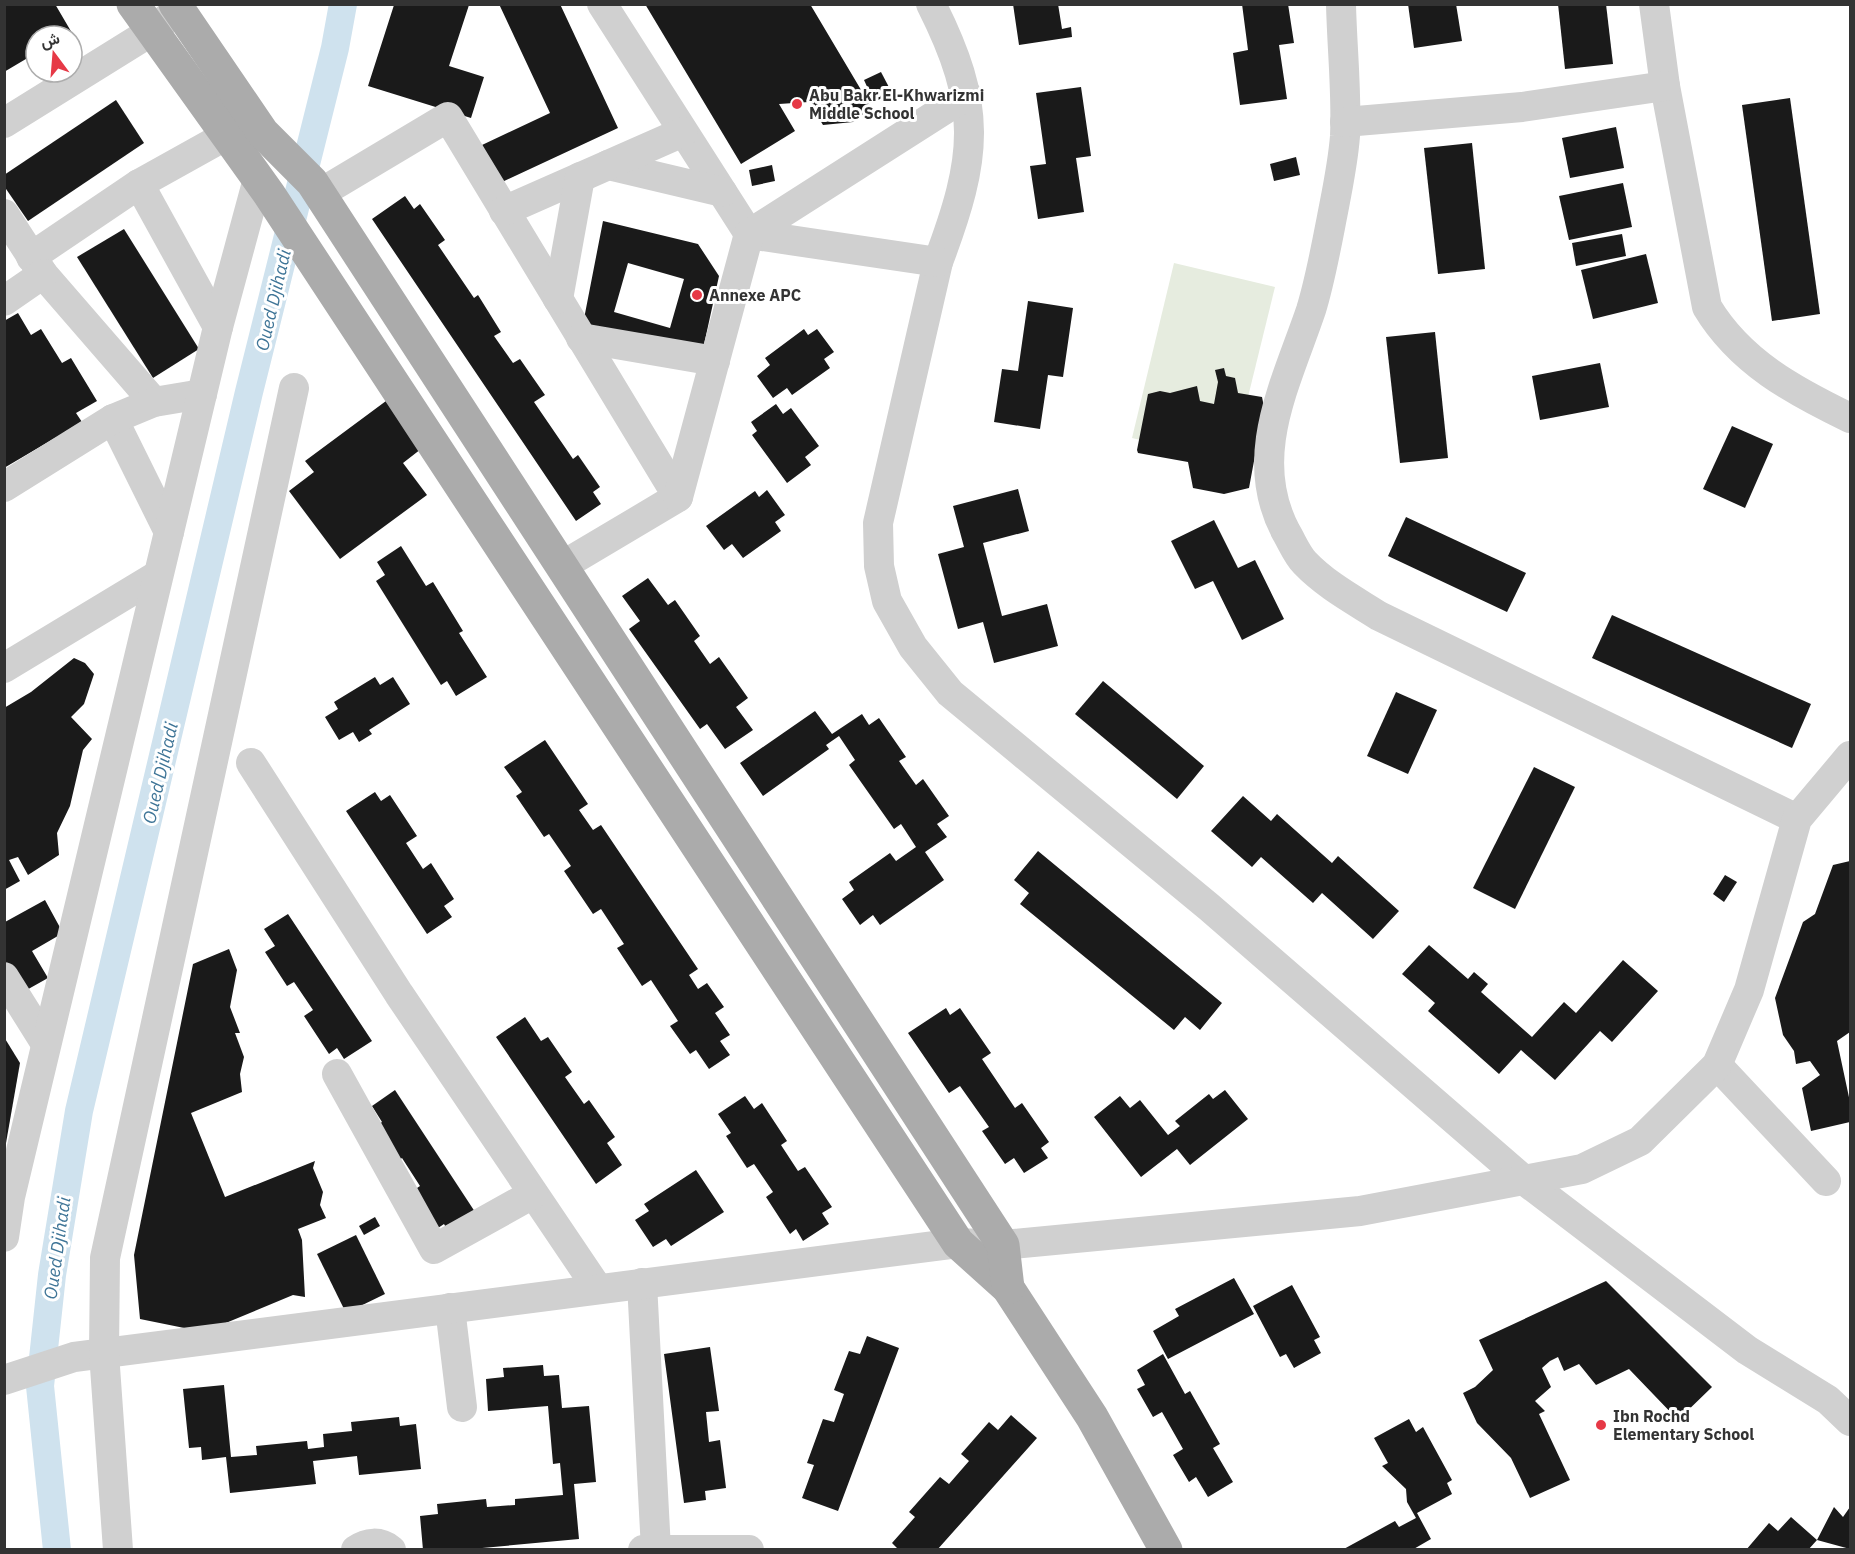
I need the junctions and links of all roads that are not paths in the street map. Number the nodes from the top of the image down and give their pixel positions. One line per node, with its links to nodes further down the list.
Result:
1 (133, 4): 7 (main road)
2 (603, 4): 12 (street)
3 (932, 4): 9 (street)
4 (1341, 4): 10 (street)
5 (1654, 4): 8 (street)
6 (179, 6): 7 (street); 18 (main road)
7 (152, 31): 11 (street); 13 (main road)
8 (1665, 86): 10 (street); 33 (street)
9 (967, 95): 22 (street); 23 (street)
10 (1345, 122): 43 (street)
11 (4, 123)
12 (683, 132): 14 (street); 19 (street)
13 (227, 135): 16 (street); 17 (main road)
14 (608, 165): 15 (street); 19 (street)
15 (580, 177): 20 (street); 25 (street)
16 (139, 184): 24 (street); 27 (street)
17 (264, 186): 27 (street); 53 (main road)
18 (315, 188): 20 (street); 38 (main road)
19 (722, 192): 22 (street)
20 (504, 211): 25 (street)
21 (4, 214): 24 (street)
22 (749, 234): 23 (street); 29 (street)
23 (938, 262): 48 (street)
24 (37, 266): 26 (street); 32 (street)
25 (558, 299): 28 (street)
26 (4, 301)
27 (218, 327): 31 (street)
28 (582, 338): 29 (street); 36 (street)
29 (715, 361): 36 (street)
30 (294, 388): 59 (street)
31 (202, 394): 32 (street); 37 (street)
32 (154, 402): 34 (street)
33 (1851, 418)
34 (113, 419): 35 (street); 37 (street)
35 (4, 487)
36 (678, 497): 38 (street)
37 (169, 532): 39 (street)
38 (562, 566): 54 (main road)
39 (158, 575): 40 (street); 45 (street)
40 (4, 668)
41 (1851, 756): 43 (street)
42 (251, 763): 50 (street)
43 (1797, 819): 46 (street)
44 (4, 977): 45 (street)
45 (46, 1044): 51 (street)
46 (1717, 1065): 48 (street); 49 (street)
47 (337, 1074): 50 (street)
48 (1524, 1180): 54 (street); 62 (street)
49 (1826, 1181)
50 (533, 1194): 57 (street)
51 (7, 1198): 52 (street)
52 (4, 1237)
53 (958, 1243): 54 (street); 55 (street); 56 (main road)
54 (1003, 1245): 56 (main road)
55 (642, 1283): 57 (street); 63 (street)
56 (1008, 1288): 68 (main road)
57 (598, 1289): 58 (street)
58 (450, 1308): 59 (street); 61 (street)
59 (104, 1353): 60 (street); 64 (street)
60 (9, 1380)
61 (462, 1407)
62 (1851, 1421)
63 (652, 1549): 67 (street)
64 (118, 1550)
65 (356, 1550): 66 (street)
66 (391, 1550)
67 (749, 1550)
68 (1166, 1550)

